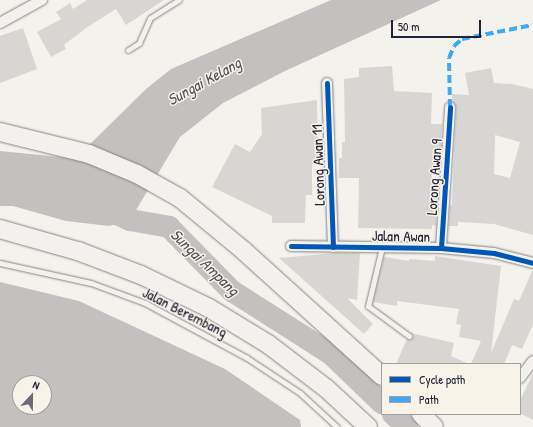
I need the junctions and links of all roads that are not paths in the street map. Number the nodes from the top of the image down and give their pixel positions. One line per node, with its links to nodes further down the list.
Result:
1 (42, 0): 3 (street)
2 (179, 0): 4 (lane)
3 (0, 23)
4 (128, 50)
5 (327, 83): 10 (street, Lorong Awan 11)
6 (450, 107): 12 (street, Lorong Awan 9)
7 (0, 132): 17 (highway)
8 (0, 229): 21 (highway)
9 (291, 246): 10 (street, Jalan Awan)
10 (333, 246): 11 (street, Jalan Awan)
11 (382, 248): 12 (street, Jalan Awan); 15 (lane)
12 (441, 248): 14 (street, Jalan Awan)
13 (0, 263): 20 (lane, Jalan Berembang)
14 (533, 263)
15 (408, 336)
16 (533, 361): 18 (street)
17 (381, 375)
18 (521, 377)
19 (422, 415): 22 (highway)
20 (337, 427)
21 (368, 427)
22 (434, 427)

